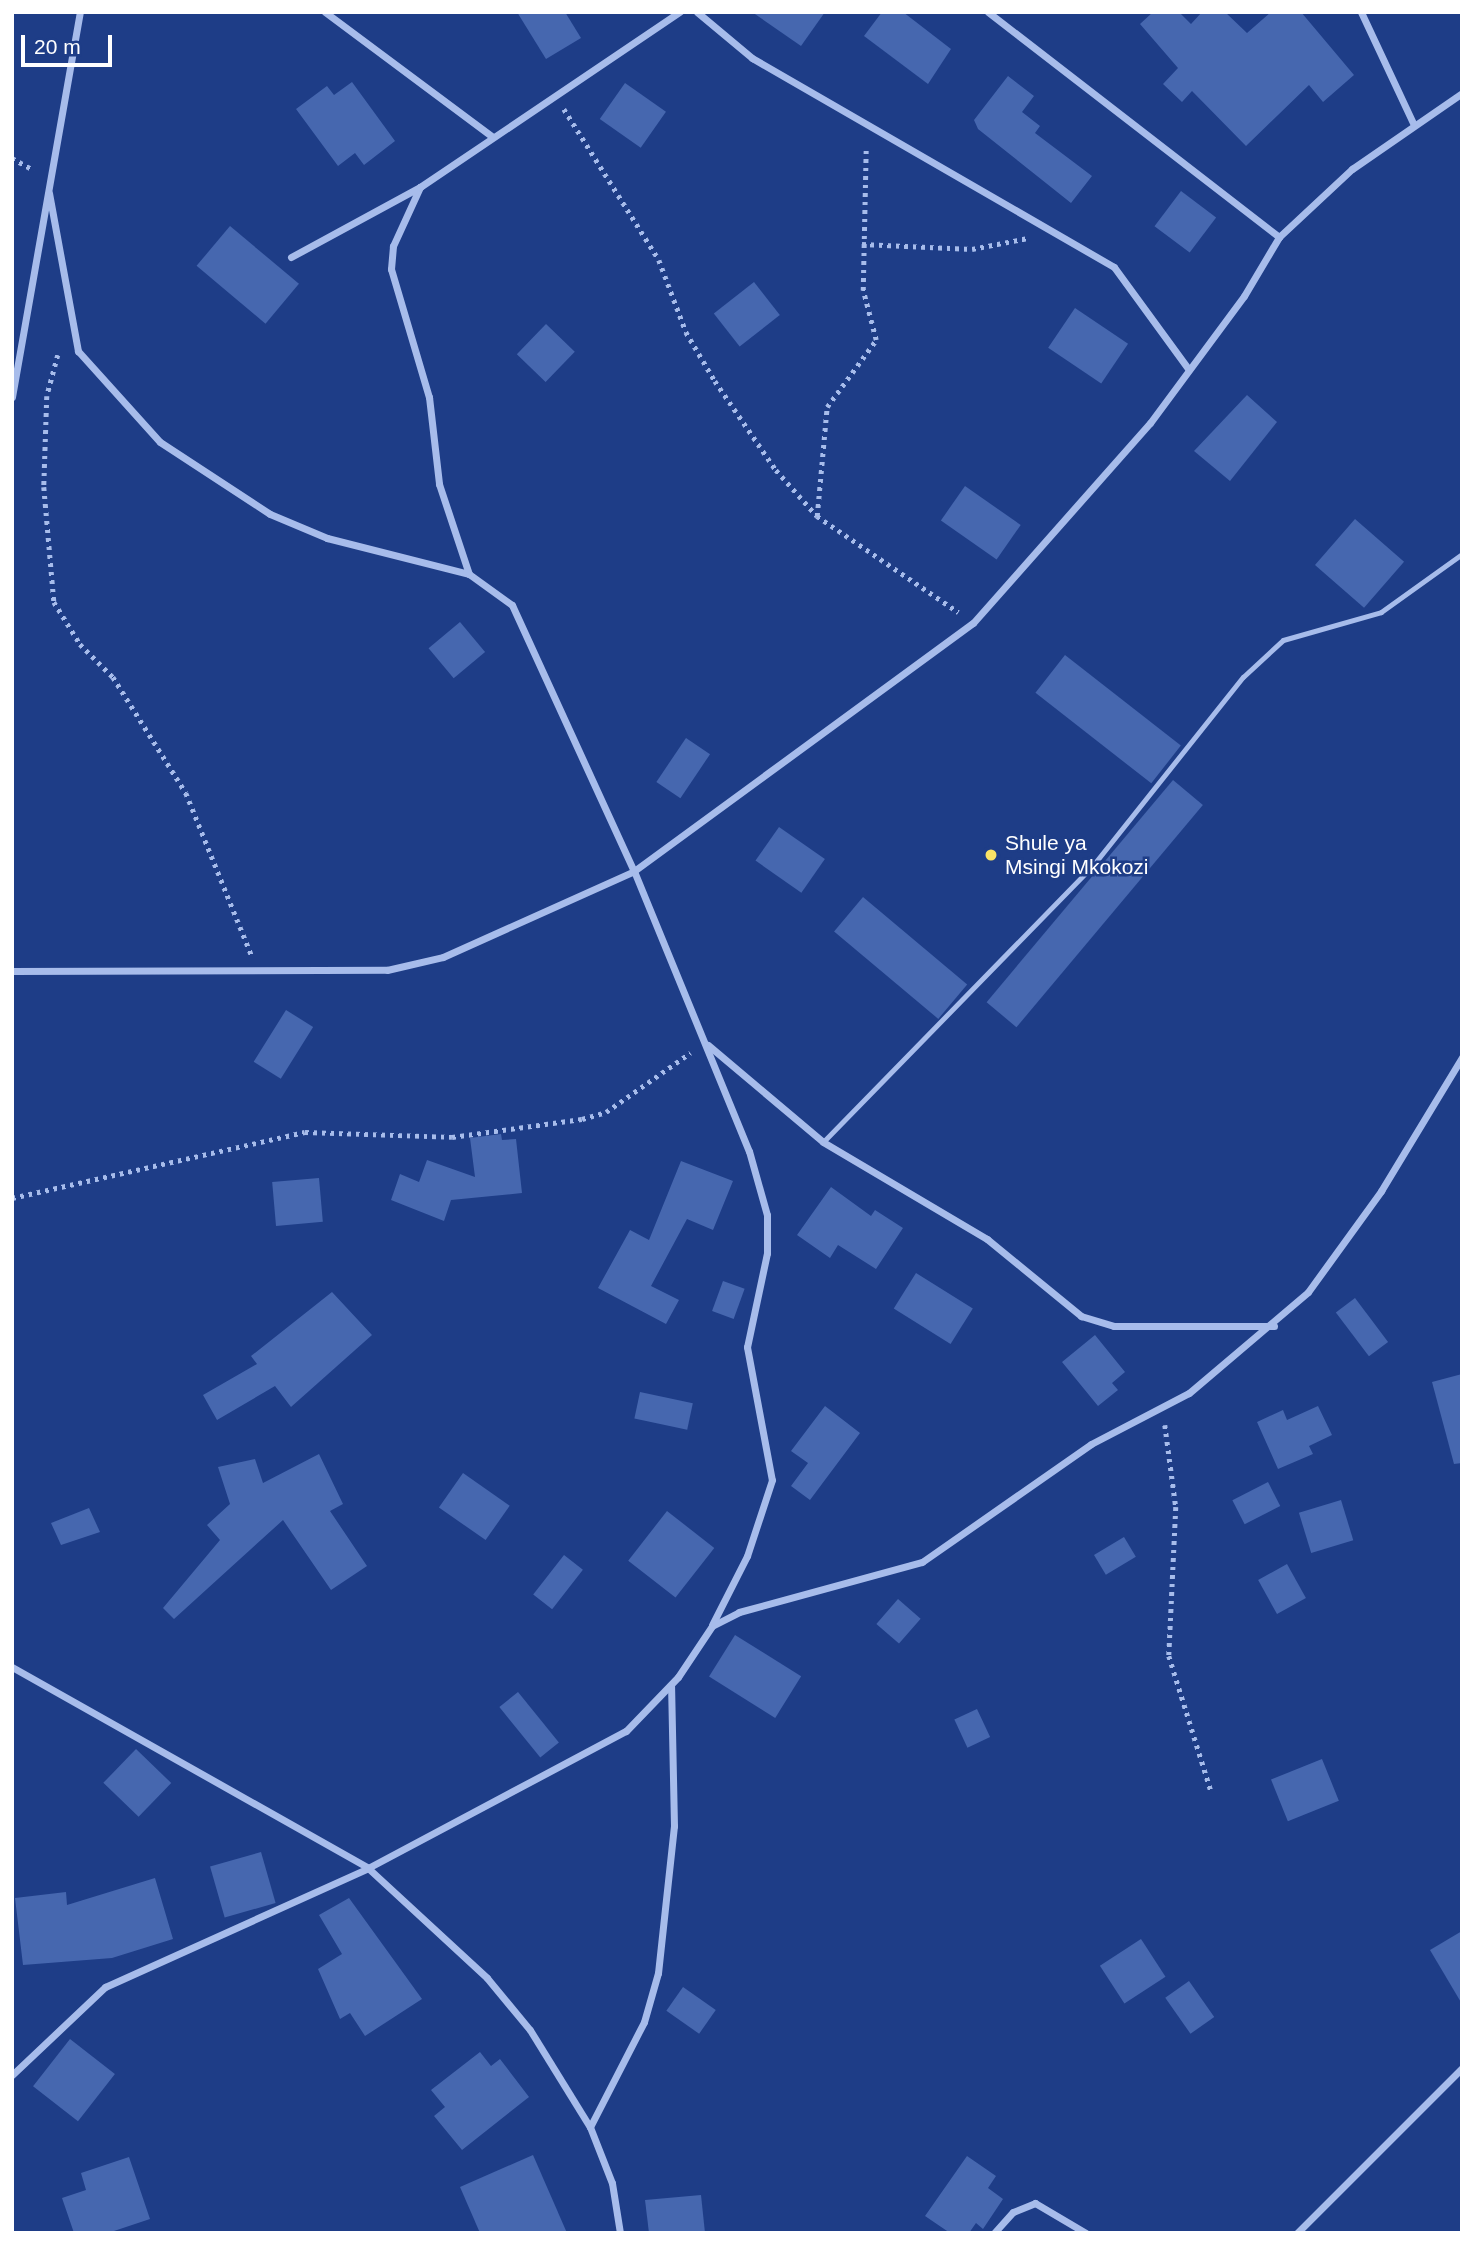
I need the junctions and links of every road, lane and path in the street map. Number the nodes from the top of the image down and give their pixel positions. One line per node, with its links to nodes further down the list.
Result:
1 (80, 12): 13 (street)
2 (325, 12): 11 (street)
3 (679, 12): 8 (street)
4 (697, 12): 10 (street)
5 (988, 12): 15 (street)
6 (1361, 12): 9 (street)
7 (1462, 93): 9 (street)
8 (558, 100): 11 (street); 21 (path)
9 (1413, 123): 15 (street)
10 (870, 125): 14 (street); 16 (path)
11 (493, 137): 12 (street)
12 (420, 187): 17 (street); 23 (street)
13 (49, 193): 20 (street); 23 (street)
14 (1050, 233): 16 (path); 19 (street)
15 (1279, 237): 19 (street)
16 (862, 244): 21 (path)
17 (291, 257)
18 (60, 349): 26 (path)
19 (1189, 370): 24 (street)
20 (12, 397)
21 (817, 516): 24 (path)
22 (1462, 554): 30 (lane)
23 (469, 574): 25 (street)
24 (973, 623): 25 (street)
25 (635, 871): 26 (street); 28 (street)
26 (256, 968): 27 (street)
27 (12, 971)
28 (705, 1042): 30 (street); 31 (path); 34 (street)
29 (1462, 1057): 32 (street)
30 (823, 1142): 32 (street)
31 (12, 1198)
32 (1274, 1326): 33 (street)
33 (1163, 1406): 34 (street); 37 (path)
34 (712, 1626): 36 (street)
35 (12, 1667): 38 (street)
36 (671, 1685): 38 (street); 41 (street)
37 (1211, 1791)
38 (368, 1868): 40 (street); 41 (street)
39 (1462, 2068): 45 (street)
40 (12, 2075)
41 (590, 2127): 42 (street)
42 (620, 2233)
43 (994, 2233): 44 (street)
44 (1086, 2233)
45 (1297, 2233)

